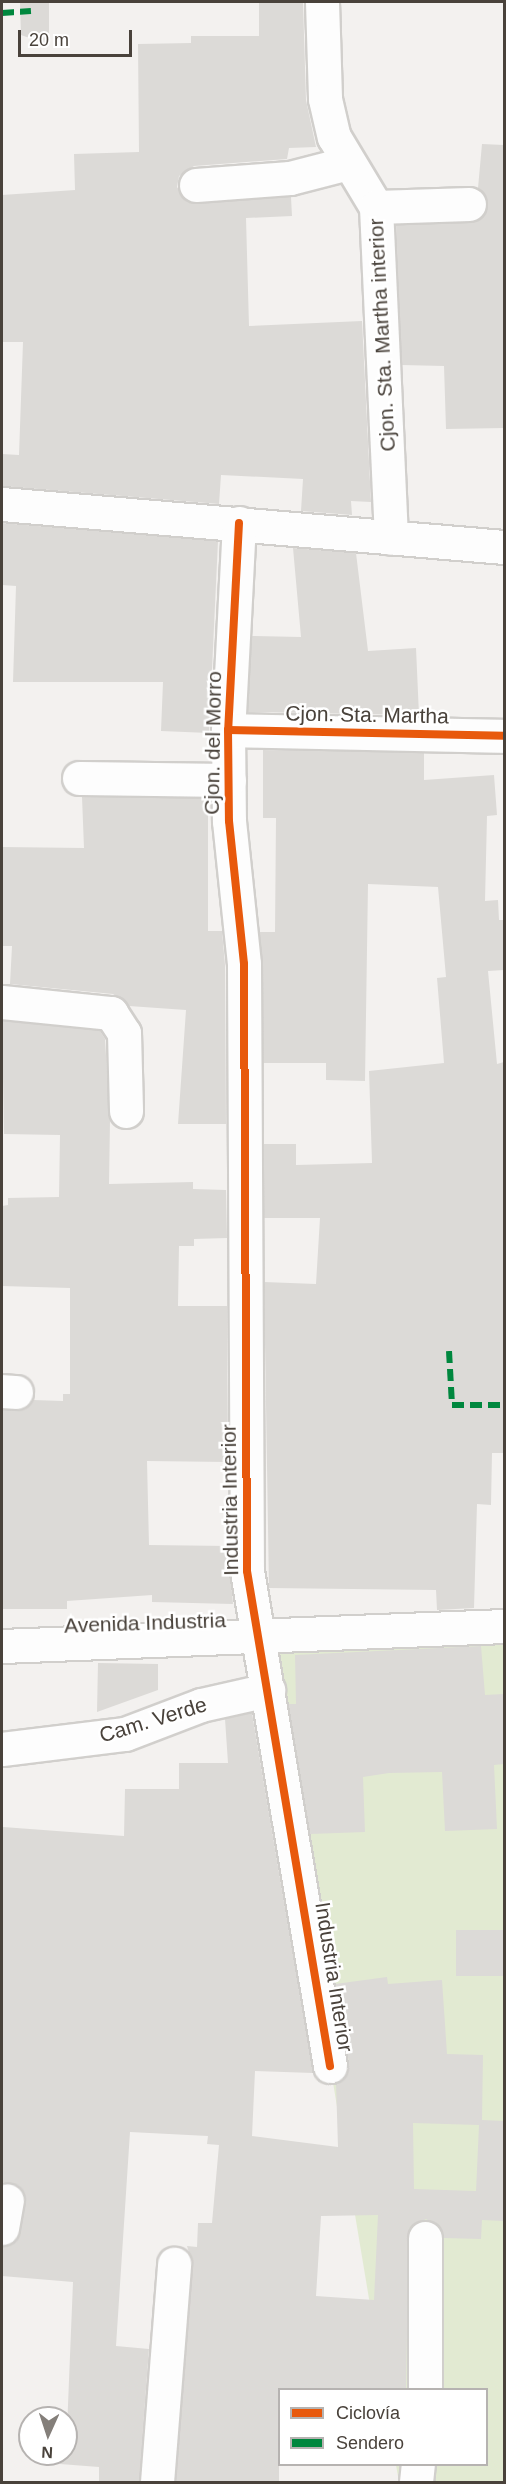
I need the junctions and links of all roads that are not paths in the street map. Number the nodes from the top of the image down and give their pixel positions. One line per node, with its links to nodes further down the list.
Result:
1 (322, 2): 2 (street, Cjon. Sta. Martha interior)
2 (348, 163): 3 (street); 5 (street, Cjon. Sta. Martha interior)
3 (196, 185)
4 (469, 204): 5 (street)
5 (376, 207): 8 (street, Cjon. Sta. Martha interior)
6 (2, 504): 7 (street)
7 (239, 523): 8 (street); 10 (street, Cjon. del Morro)
8 (391, 538): 9 (street)
9 (504, 547)
10 (228, 730): 11 (street, Cjon. Sta. Martha); 13 (street, Cjon. del Morro)
11 (504, 736)
12 (79, 778): 13 (street)
13 (228, 780): 14 (street, Cjon. del Morro)
14 (244, 964): 18 (street, Industria Interior)
15 (2, 1002): 16 (street)
16 (126, 1111)
17 (504, 1626): 18 (street, Avenida Industria)
18 (259, 1638): 19 (street, Avenida Industria); 20 (street, Industria Interior)
19 (2, 1646)
20 (268, 1690): 21 (street, Cam. Verde); 22 (street, Industria Interior)
21 (2, 1749)
22 (330, 2066)
23 (425, 2238): 25 (street)
24 (174, 2264): 27 (street)
25 (425, 2388)
26 (418, 2466): 28 (street)
27 (157, 2482)
28 (416, 2482)

